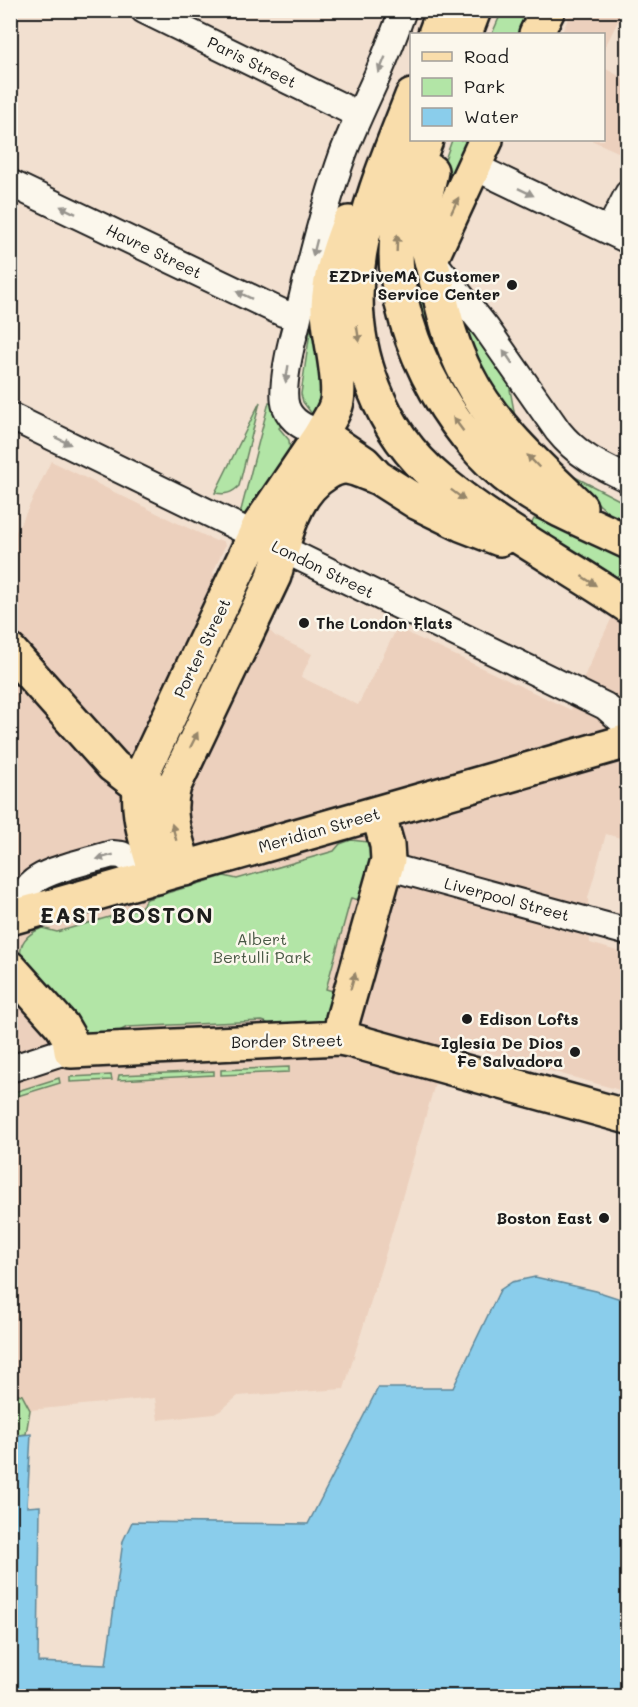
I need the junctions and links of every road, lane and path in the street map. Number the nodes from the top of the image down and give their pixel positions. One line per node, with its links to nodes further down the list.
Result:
1 (144, 10): 11 (street, Paris Street)
2 (403, 10): 11 (street, one-way to 11)
3 (444, 10): 6 (main road)
4 (474, 10): 7 (main road)
5 (548, 10): 8 (main road)
6 (435, 33)
7 (465, 33)
8 (536, 33)
9 (410, 83): 21 (main road, Porter Street)
10 (410, 99): 26 (main road, one-way to 26)
11 (359, 115): 19 (street, one-way to 19)
12 (426, 141): 24 (main road, one-way to 12)
13 (435, 141): 18 (main road)
14 (480, 153): 17 (street, one-way to 17); 18 (main road, one-way to 14)
15 (10, 183): 19 (street, Havre Street, one-way to 15)
16 (627, 194): 17 (street)
17 (618, 236)
18 (431, 259): 23 (street, one-way to 18); 24 (main road, one-way to 18)
19 (298, 317): 21 (street, one-way to 21)
20 (10, 416): 25 (street, London Street, one-way to 25)
21 (321, 434): 22 (main road); 25 (main road, Porter Street)
22 (377, 477): 25 (main road); 26 (main road)
23 (627, 479)
24 (616, 537)
25 (268, 542): 29 (street, London Street); 31 (main road, Porter Street); 32 (main road, Porter Street, one-way to 25)
26 (550, 555): 27 (main road, one-way to 27)
27 (627, 606)
28 (10, 651): 31 (main road)
29 (627, 732)
30 (627, 741): 33 (main road, Meridian Street)
31 (140, 784): 32 (main road); 35 (main road, Porter Street)
32 (171, 794): 35 (main road, Porter Street, one-way to 32)
33 (378, 813): 34 (main road); 35 (main road, Meridian Street)
34 (386, 866): 37 (street, Liverpool Street); 39 (main road, one-way to 34)
35 (171, 873): 36 (main road, Meridian Street)
36 (21, 915)
37 (627, 932)
38 (10, 968): 40 (main road)
39 (340, 1038): 40 (main road, Border Street); 42 (main road, Border Street)
40 (71, 1051): 41 (street, Border Street)
41 (10, 1069)
42 (627, 1117)

